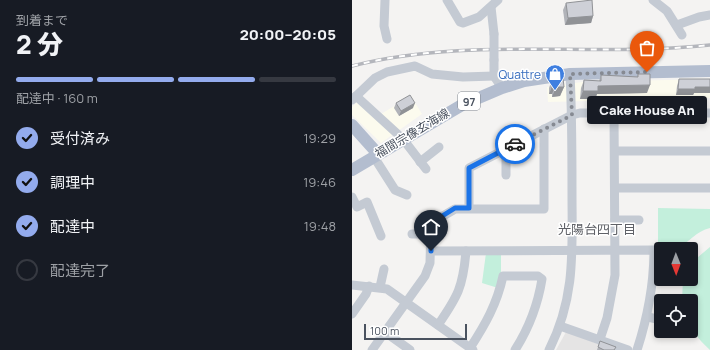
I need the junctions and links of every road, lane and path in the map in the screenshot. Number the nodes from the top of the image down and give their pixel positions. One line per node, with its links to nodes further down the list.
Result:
1 (385, 0): 10 (street)
2 (447, 0): 6 (street)
3 (652, 0): 8 (street)
4 (494, 3): 6 (street); 7 (street)
5 (710, 15): 8 (street)
6 (478, 17): 7 (street)
7 (494, 23): 13 (street, bridge)
8 (676, 25): 9 (street)
9 (682, 35)
10 (387, 39)
11 (710, 71): 12 (main road, 福間宗像玄海線 / 97)
12 (570, 74): 14 (main road, 福間宗像玄海線 / 97); 18 (street)
13 (494, 76): 14 (street); 15 (street)
14 (502, 88): 21 (main road, 福間宗像玄海線 / 97)
15 (354, 98): 21 (street)
16 (614, 113): 17 (street); 18 (street); 24 (street)
17 (710, 113)
18 (572, 115): 20 (street); 41 (street)
19 (353, 126): 26 (main road)
20 (544, 129): 23 (street); 35 (street)
21 (403, 139): 26 (main road, 福間宗像玄海線 / 97); 27 (street)
22 (439, 147): 27 (street)
23 (506, 149): 30 (street); 35 (street)
24 (615, 151): 25 (street); 31 (street)
25 (710, 151)
26 (376, 155): 29 (main road, 福間宗像玄海線 / 97); 33 (street)
27 (420, 162): 28 (street)
28 (426, 169)
29 (352, 170)
30 (506, 175)
31 (615, 188): 32 (street); 36 (street)
32 (710, 188)
33 (406, 195)
34 (352, 197): 40 (street)
35 (469, 208): 39 (street)
36 (615, 220): 37 (street); 44 (street)
37 (639, 220)
38 (412, 234): 39 (street)
39 (431, 234): 42 (street)
40 (381, 236)
41 (572, 250): 43 (street); 44 (street); 54 (street)
42 (431, 251): 43 (street); 49 (street)
43 (466, 251): 53 (street)
44 (615, 251): 51 (street); 56 (street)
45 (384, 269): 48 (street)
46 (352, 285): 47 (street)
47 (368, 286): 48 (street); 50 (street)
48 (380, 287): 49 (street)
49 (406, 302): 53 (street); 55 (street)
50 (352, 314)
51 (648, 317): 52 (street); 63 (street)
52 (654, 318)
53 (438, 326): 57 (street)
54 (560, 326): 56 (street); 61 (street)
55 (385, 332): 58 (street); 59 (street)
56 (600, 340): 62 (street)
57 (471, 349): 60 (street)
58 (372, 350)
59 (410, 350)
60 (515, 350)
61 (549, 350)
62 (628, 350)
63 (637, 350)

